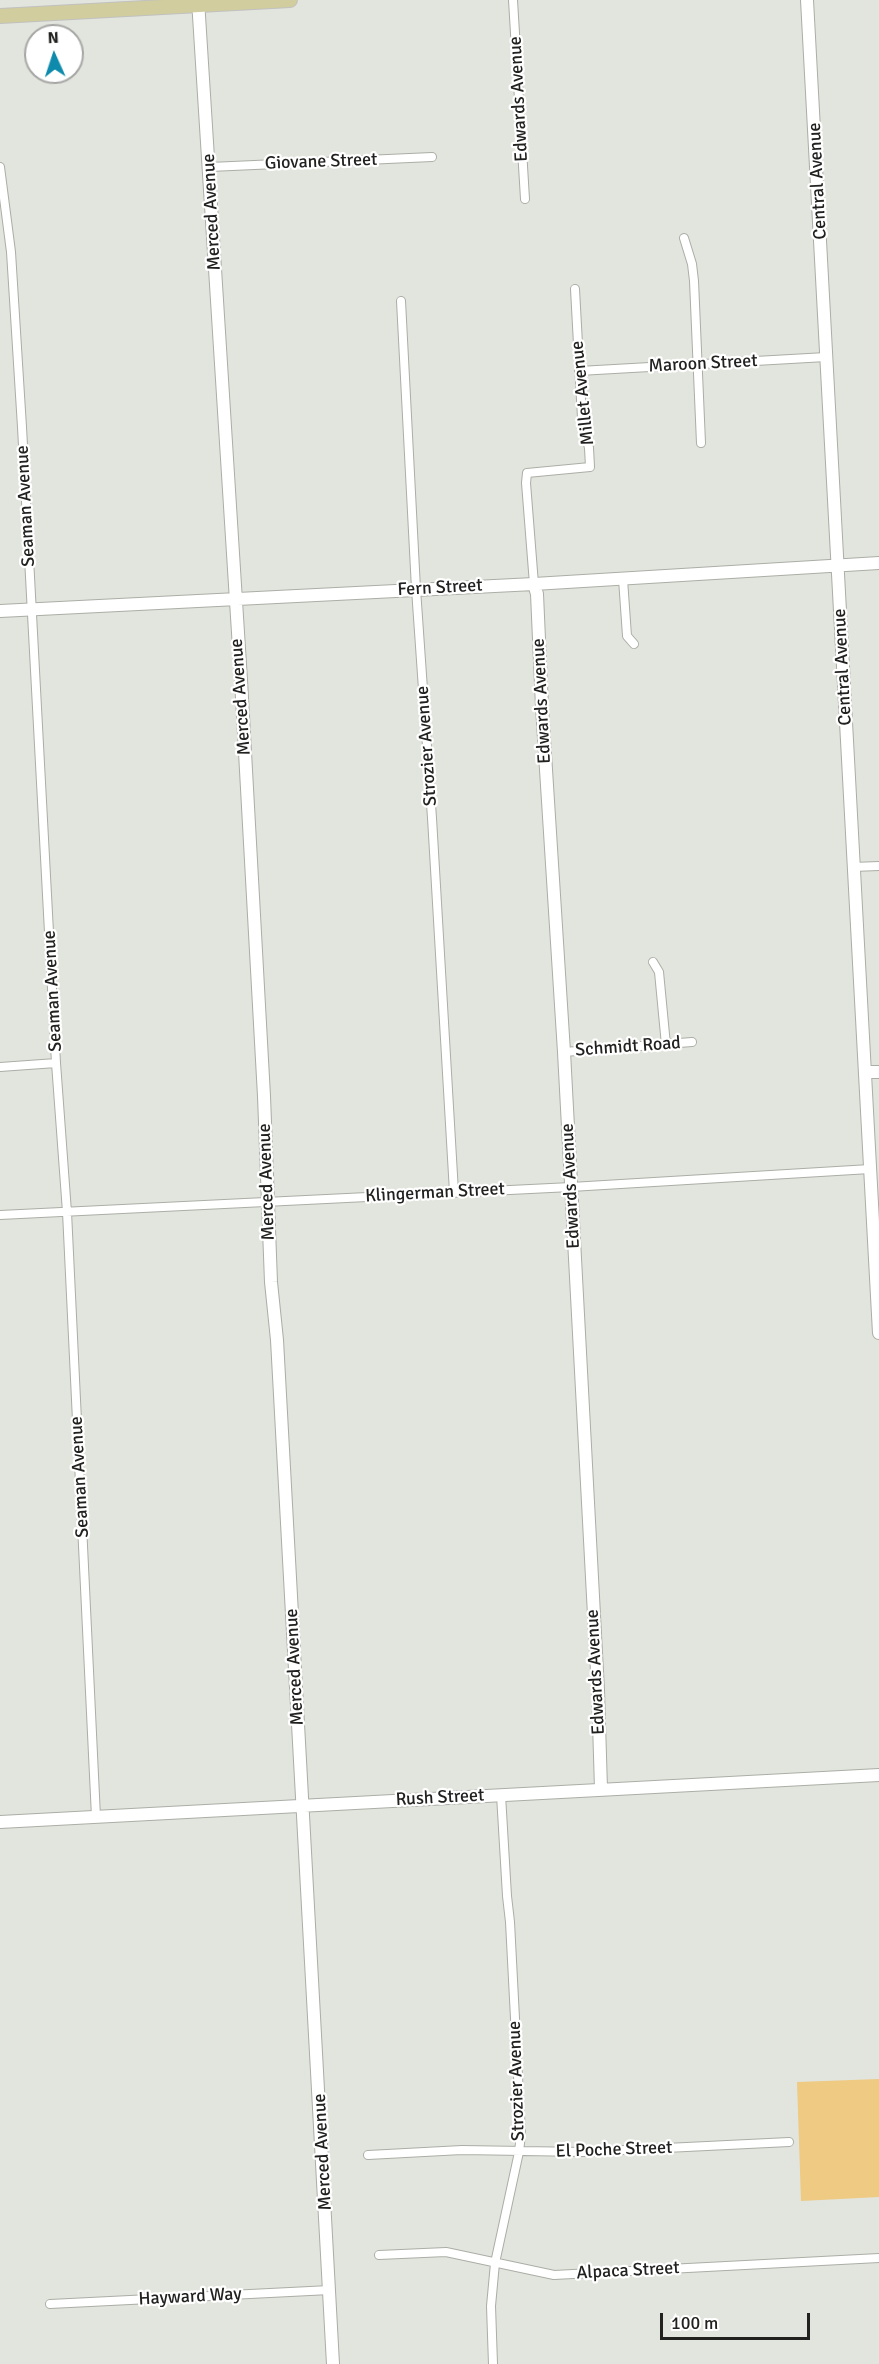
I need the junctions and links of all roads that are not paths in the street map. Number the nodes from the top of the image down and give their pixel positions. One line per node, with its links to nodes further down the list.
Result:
1 (290, 0): 4 (main road)
2 (513, 0): 9 (street, Edwards Avenue)
3 (807, 0): 14 (street, Central Avenue)
4 (198, 3): 5 (main road); 7 (street, Merced Avenue)
5 (0, 16)
6 (432, 157): 7 (street, Giovane Street)
7 (210, 166): 23 (street, Merced Avenue)
8 (0, 167): 10 (street, Seaman Avenue)
9 (525, 199)
10 (4, 233): 24 (street, Seaman Avenue)
11 (684, 238): 15 (street)
12 (575, 289): 16 (street, Millet Avenue)
13 (401, 301): 22 (street, Strozier Avenue)
14 (826, 357): 15 (street, Maroon Street); 19 (street, Central Avenue)
15 (696, 365): 16 (street, Maroon Street); 17 (street)
16 (579, 371): 21 (street, Millet Avenue)
17 (701, 443)
18 (879, 563): 19 (street, Fern Street)
19 (838, 565): 20 (street, Fern Street); 28 (street, Central Avenue)
20 (622, 579): 21 (street, Fern Street); 26 (street)
21 (534, 584): 22 (street, Fern Street); 32 (street, Edwards Avenue)
22 (416, 589): 23 (street, Fern Street); 39 (street, Strozier Avenue)
23 (235, 599): 24 (street, Fern Street); 40 (street, Merced Avenue)
24 (31, 609): 25 (street, Fern Street); 33 (street, Seaman Avenue)
25 (0, 611)
26 (634, 644)
27 (879, 866): 28 (street)
28 (853, 867): 35 (street, Central Avenue)
29 (653, 962): 31 (street)
30 (692, 1042): 31 (street, Schmidt Road)
31 (666, 1045): 32 (street, Schmidt Road)
32 (564, 1052): 38 (street, Edwards Avenue)
33 (56, 1063): 34 (street); 41 (street, Seaman Avenue)
34 (0, 1067)
35 (865, 1072): 36 (street); 37 (street, Central Avenue)
36 (879, 1072)
37 (870, 1169): 38 (street, Klingerman Street); 43 (street, Central Avenue)
38 (571, 1187): 39 (street, Klingerman Street); 46 (street, Edwards Avenue)
39 (454, 1192): 40 (street, Klingerman Street)
40 (267, 1201): 41 (street, Klingerman Street); 48 (street, Merced Avenue)
41 (67, 1212): 42 (street, Klingerman Street); 49 (street, Seaman Avenue)
42 (0, 1215)
43 (878, 1275): 44 (street, Central Avenue)
44 (879, 1333)
45 (879, 1775): 46 (street, Rush Street)
46 (601, 1790): 47 (street, Rush Street)
47 (501, 1795): 48 (street, Rush Street); 52 (street, Strozier Avenue)
48 (303, 1806): 49 (street, Rush Street); 57 (street, Merced Avenue)
49 (96, 1817): 50 (street, Rush Street)
50 (0, 1822)
51 (789, 2142): 52 (street, El Poche Street)
52 (519, 2152): 53 (street, El Poche Street); 56 (street, Strozier Avenue)
53 (368, 2155)
54 (379, 2255): 56 (street, Alpaca Street)
55 (879, 2258): 56 (street, Alpaca Street)
56 (495, 2263): 60 (street, Strozier Avenue)
57 (330, 2290): 58 (street, Hayward Way); 59 (street, Merced Avenue)
58 (50, 2304)
59 (333, 2364)
60 (493, 2364)

